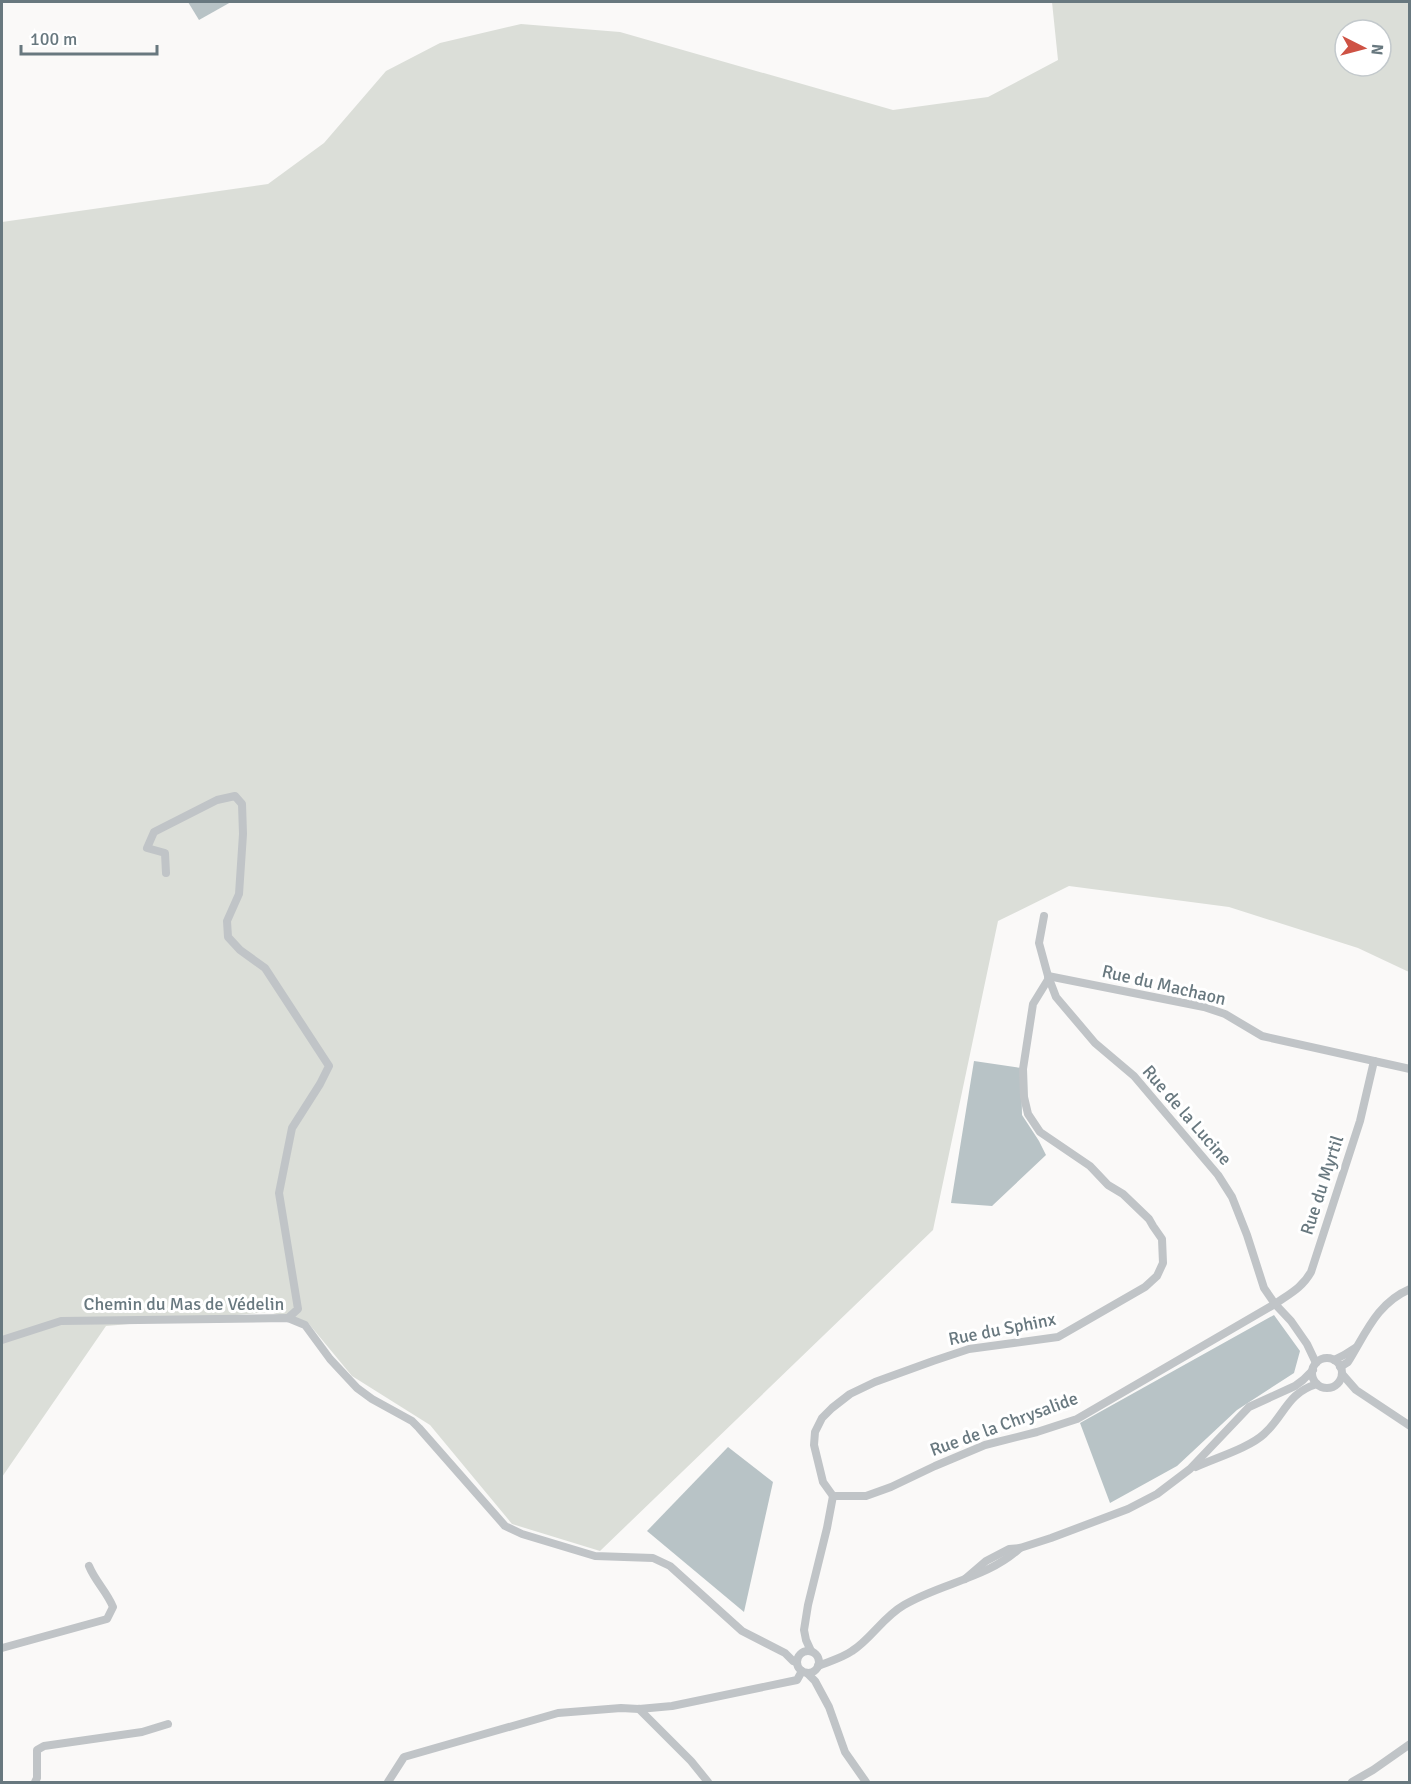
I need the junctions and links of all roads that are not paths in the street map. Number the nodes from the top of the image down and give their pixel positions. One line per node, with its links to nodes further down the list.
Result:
1 (166, 873): 8 (street)
2 (1044, 916): 3 (street, Rue de la Lucine)
3 (1048, 977): 4 (street, Rue du Machaon); 7 (street, Rue de la Lucine); 20 (street, Rue du Sphinx)
4 (1374, 1061): 5 (street, Rue du Machaon); 7 (street, Rue du Myrtil)
5 (1410, 1069)
6 (1410, 1289): 11 (street)
7 (1275, 1304): 10 (street, Rue de la Lucine); 20 (street, Rue de la Chrysalide)
8 (288, 1318): 9 (street, Chemin du Mas de Védelin); 23 (street, Chemin du Mas de Védelin)
9 (2, 1340)
10 (1307, 1344): 12 (street, Rue de la Lucine); 13 (street, Rue de la Lucine)
11 (1358, 1346): 12 (street); 14 (street)
12 (1330, 1359): 13 (street); 14 (street)
13 (1314, 1367): 15 (street); 19 (street)
14 (1341, 1370): 16 (street); 17 (street)
15 (1317, 1384): 16 (street); 19 (street)
16 (1335, 1385): 17 (street)
17 (1356, 1390): 18 (street)
18 (1410, 1426)
19 (1190, 1469): 24 (street)
20 (833, 1496): 23 (street)
21 (89, 1566): 22 (street)
22 (2, 1648)
23 (805, 1655): 24 (street); 25 (street); 25 (street)
24 (838, 1659): 25 (street)
25 (811, 1670): 26 (street); 32 (street)
26 (639, 1709): 30 (street); 31 (street)
27 (168, 1724): 29 (street)
28 (1410, 1744): 33 (street)
29 (34, 1782)
30 (388, 1782)
31 (708, 1782)
32 (866, 1782)
33 (1352, 1782)

